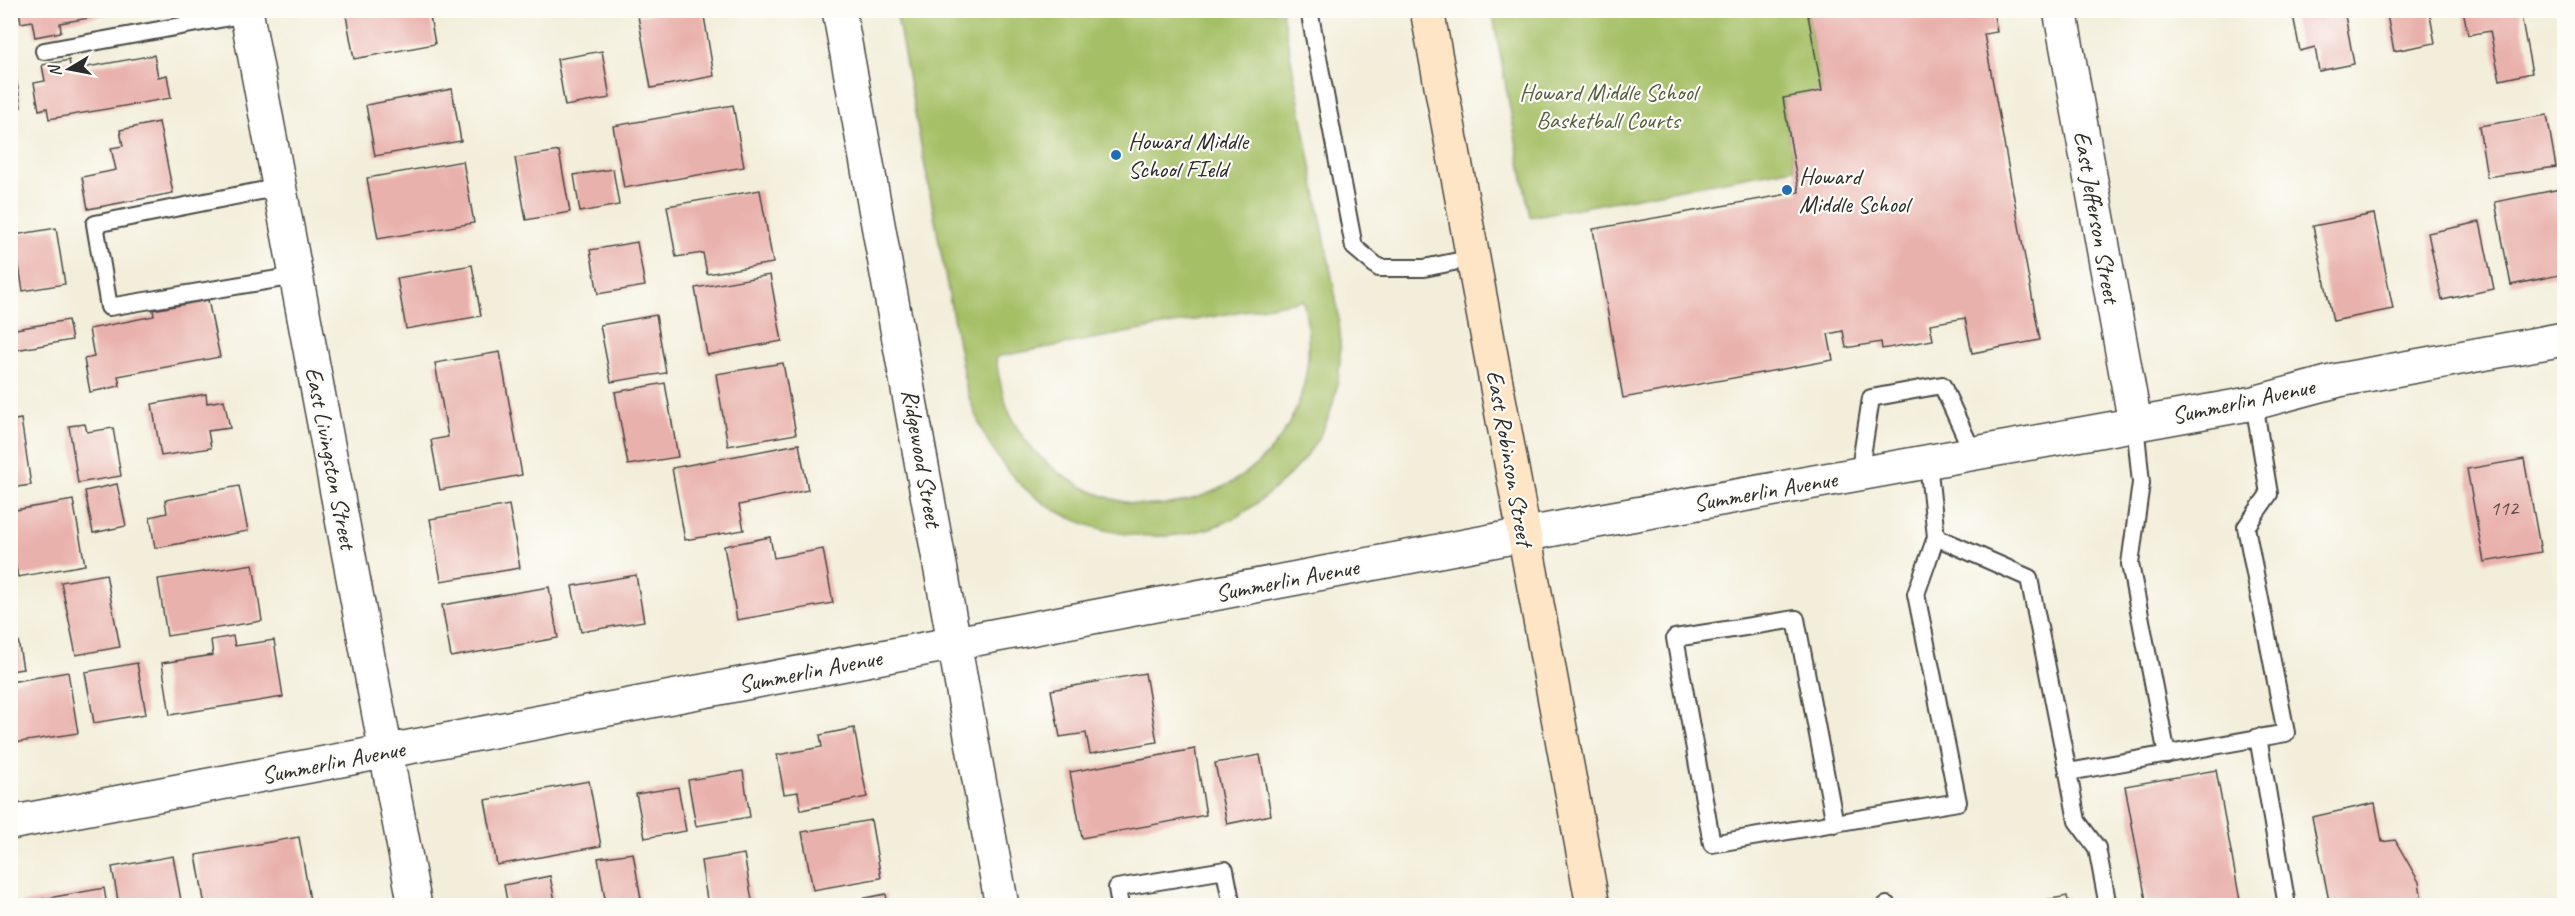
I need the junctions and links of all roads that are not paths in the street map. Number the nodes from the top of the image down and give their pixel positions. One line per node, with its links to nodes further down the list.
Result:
1 (839, 10): 18 (street, Ridgewood Street)
2 (1309, 10): 8 (lane)
3 (1427, 10): 8 (main road, East Robinson Street)
4 (2060, 10): 12 (street, East Jefferson Street)
5 (246, 12): 6 (lane); 7 (street, East Livingston Street)
6 (44, 51)
7 (280, 187): 9 (street, East Livingston Street); 9 (lane)
8 (1473, 258): 16 (main road, East Robinson Street)
9 (296, 276): 20 (street, East Livingston Street)
10 (2565, 339): 11 (street, Summerlin Avenue)
11 (2254, 403): 12 (street, Summerlin Avenue); 19 (lane)
12 (2135, 423): 13 (street, Summerlin Avenue); 21 (lane)
13 (1973, 453): 14 (street, Summerlin Avenue); 15 (lane)
14 (1928, 462): 15 (street, Summerlin Avenue); 17 (lane)
15 (1859, 475): 16 (street, Summerlin Avenue)
16 (1524, 535): 18 (street, Summerlin Avenue); 29 (main road, East Robinson Street)
17 (1936, 537): 22 (lane); 24 (lane)
18 (955, 643): 20 (street, Summerlin Avenue); 26 (street, Ridgewood Street)
19 (2258, 737): 21 (lane); 31 (lane)
20 (386, 752): 23 (street, Summerlin Avenue); 25 (street, East Livingston Street)
21 (2167, 755): 22 (lane)
22 (2068, 772): 30 (lane)
23 (10, 823)
24 (1835, 824): 24 (lane)
25 (414, 906)
26 (1002, 906)
27 (1120, 906): 28 (lane)
28 (1232, 906)
29 (1593, 906)
30 (2108, 906)
31 (2288, 906)

